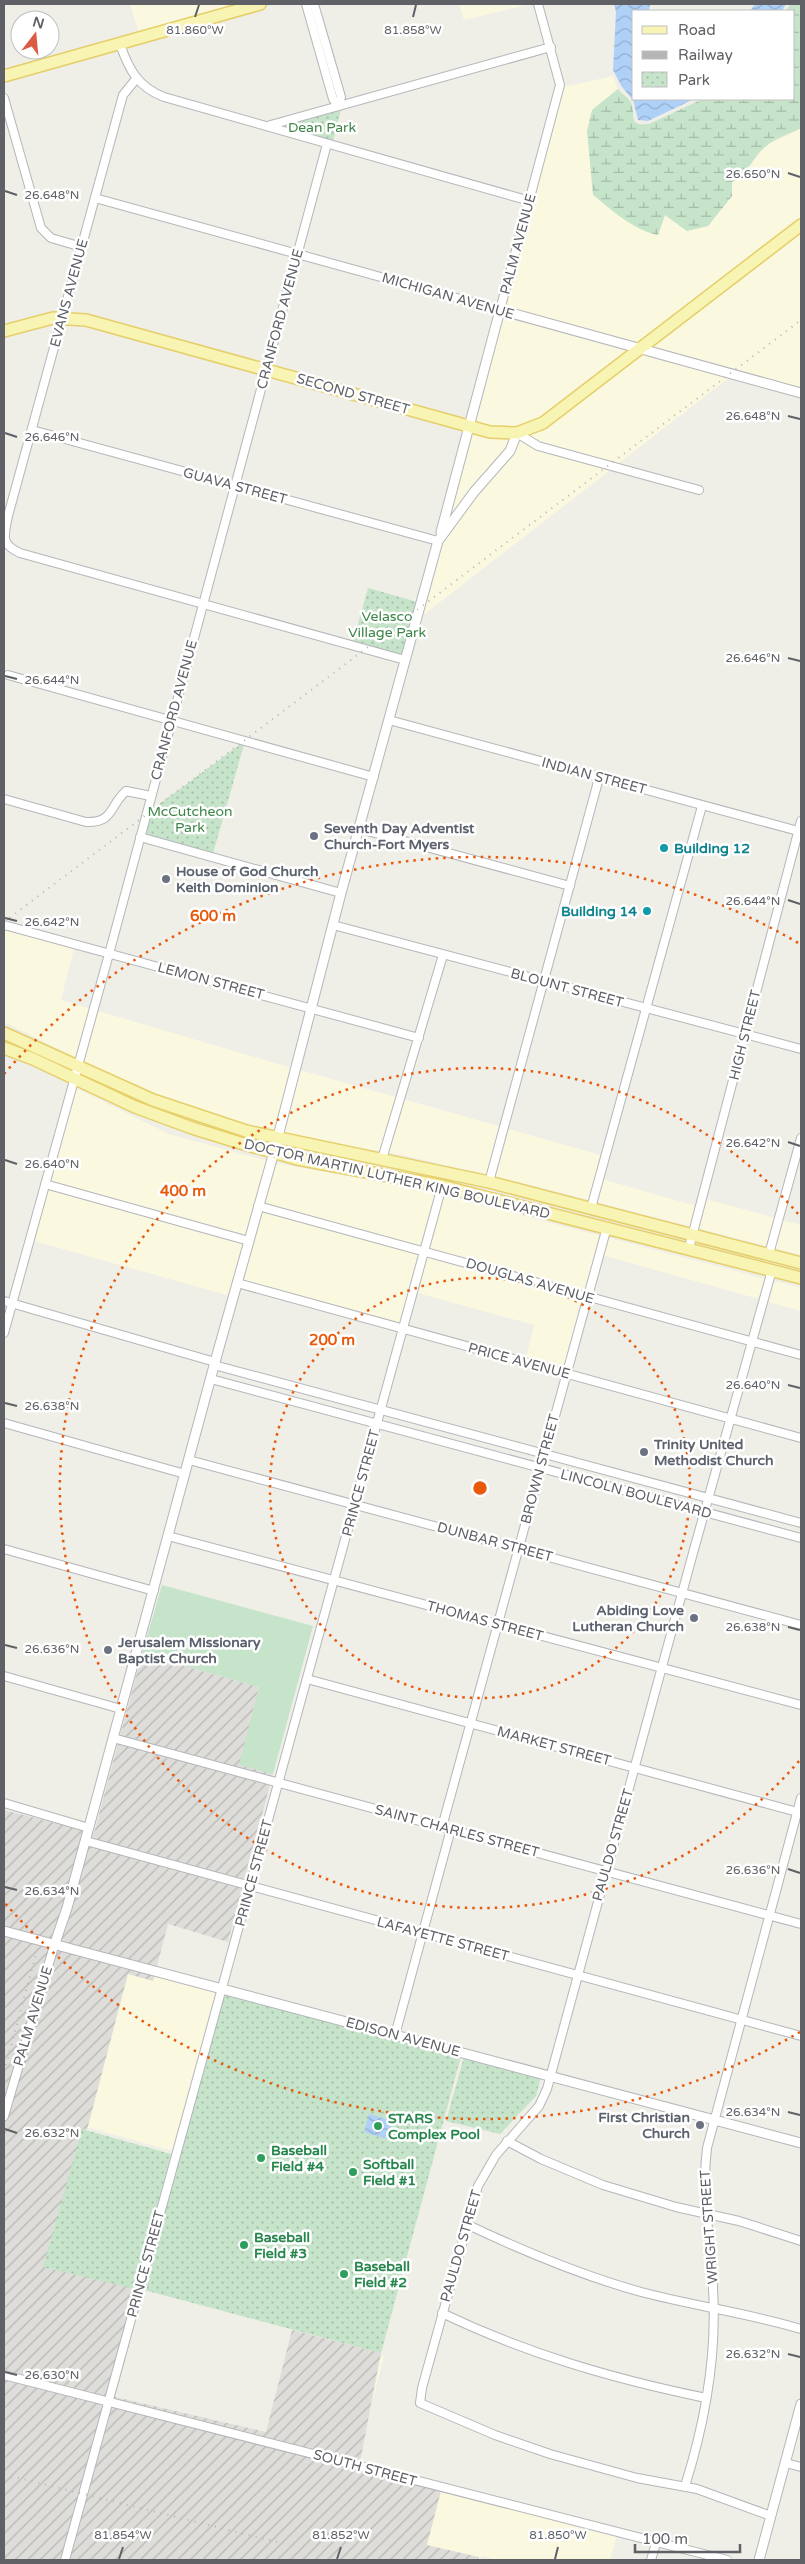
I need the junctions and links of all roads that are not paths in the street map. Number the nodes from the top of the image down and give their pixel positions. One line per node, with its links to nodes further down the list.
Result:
1 (260, 4): 5 (main road)
2 (306, 4): 10 (street)
3 (314, 4): 10 (street)
4 (538, 4): 6 (street, PALM AVENUE)
5 (120, 44): 7 (main road); 8 (street)
6 (551, 47): 10 (street); 14 (street, PALM AVENUE)
7 (4, 76)
8 (136, 79): 11 (street); 13 (street, EVANS AVENUE)
9 (4, 98): 16 (street)
10 (338, 106): 11 (street)
11 (267, 126): 12 (street)
12 (327, 144): 14 (street); 17 (street, CRANFORD AVENUE)
13 (95, 198): 16 (street, EVANS AVENUE); 17 (street, MICHIGAN AVENUE)
14 (530, 201): 18 (street, PALM AVENUE)
15 (801, 225): 21 (main road)
16 (82, 247): 19 (street, EVANS AVENUE)
17 (297, 254): 18 (street, MICHIGAN AVENUE); 22 (street, CRANFORD AVENUE)
18 (500, 310): 21 (street, MICHIGAN AVENUE); 24 (street, PALM AVENUE)
19 (62, 317): 20 (main road, SECOND STREET); 22 (main road, SECOND STREET); 25 (street, EVANS AVENUE)
20 (4, 331)
21 (642, 349): 23 (street, MICHIGAN AVENUE); 26 (main road)
22 (266, 369): 24 (main road, SECOND STREET); 27 (street, CRANFORD AVENUE)
23 (801, 393)
24 (468, 426): 26 (main road, SECOND STREET); 29 (street, PALM AVENUE)
25 (32, 430): 27 (street, GUAVA STREET); 30 (street, EVANS AVENUE)
26 (517, 433): 28 (street, SECOND STREET); 29 (street)
27 (235, 485): 29 (street, GUAVA STREET); 30 (street, CRANFORD AVENUE)
28 (699, 490)
29 (438, 542): 31 (street, PALM AVENUE)
30 (203, 603): 31 (street); 33 (street, CRANFORD AVENUE)
31 (405, 660): 34 (street, PALM AVENUE)
32 (8, 675): 33 (street)
33 (172, 720): 35 (street); 37 (street, CRANFORD AVENUE)
34 (389, 720): 35 (street, PALM AVENUE); 36 (street, INDIAN STREET)
35 (374, 776): 41 (street, PALM AVENUE)
36 (599, 778): 39 (street, INDIAN STREET); 43 (street)
37 (151, 796): 38 (street); 42 (street, CRANFORD AVENUE)
38 (4, 799)
39 (702, 806): 40 (street, INDIAN STREET); 51 (street)
40 (800, 825): 53 (street, HIGH STREET)
41 (360, 829): 43 (street); 44 (street, PALM AVENUE)
42 (140, 837): 44 (street); 47 (street, CRANFORD AVENUE)
43 (570, 886): 49 (street)
44 (341, 893): 46 (street, PALM AVENUE)
45 (4, 925): 47 (street, LEMON STREET)
46 (333, 925): 48 (street, BLOUNT STREET); 50 (street, PALM AVENUE)
47 (109, 954): 50 (street, LEMON STREET); 57 (street, CRANFORD AVENUE)
48 (443, 955): 49 (street, BLOUNT STREET); 54 (street)
49 (544, 982): 51 (street, BLOUNT STREET); 63 (street)
50 (312, 1008): 54 (street, LEMON STREET); 60 (street, PALM AVENUE)
51 (646, 1009): 53 (street, BLOUNT STREET); 69 (street)
52 (4, 1033): 57 (main road, DOCTOR MARTIN LUTHER KING BOULEVARD)
53 (745, 1035): 56 (street, BLOUNT STREET); 71 (street, HIGH STREET)
54 (419, 1038): 62 (street)
55 (4, 1048): 58 (main road, DOCTOR MARTIN LUTHER KING BOULEVARD)
56 (801, 1049)
57 (78, 1066): 58 (street, CRANFORD AVENUE); 60 (main road, DOCTOR MARTIN LUTHER KING BOULEVARD)
58 (75, 1079): 61 (main road, DOCTOR MARTIN LUTHER KING BOULEVARD); 64 (street, CRANFORD AVENUE)
59 (801, 1138): 75 (street)
60 (278, 1139): 61 (street, PALM AVENUE); 62 (main road, DOCTOR MARTIN LUTHER KING BOULEVARD)
61 (274, 1152): 65 (main road, DOCTOR MARTIN LUTHER KING BOULEVARD); 68 (street, PALM AVENUE)
62 (382, 1159): 63 (main road, DOCTOR MARTIN LUTHER KING BOULEVARD)
63 (489, 1182): 65 (main road); 66 (main road, DOCTOR MARTIN LUTHER KING BOULEVARD)
64 (45, 1184): 72 (street); 83 (street, CRANFORD AVENUE)
65 (446, 1187): 67 (main road, DOCTOR MARTIN LUTHER KING BOULEVARD); 74 (street, PRINCE STREET)
66 (551, 1199): 67 (main road); 69 (main road, DOCTOR MARTIN LUTHER KING BOULEVARD)
67 (500, 1200): 70 (main road, DOCTOR MARTIN LUTHER KING BOULEVARD)
68 (258, 1206): 72 (street, PALM AVENUE); 74 (street, DOUGLAS AVENUE)
69 (592, 1208): 71 (main road, DOCTOR MARTIN LUTHER KING BOULEVARD)
70 (607, 1227): 73 (main road, DOCTOR MARTIN LUTHER KING BOULEVARD); 82 (street, BROWN STREET)
71 (693, 1234): 73 (street, HIGH STREET); 75 (main road, DOCTOR MARTIN LUTHER KING BOULEVARD)
72 (249, 1241): 81 (street, PALM AVENUE)
73 (689, 1248): 77 (main road, DOCTOR MARTIN LUTHER KING BOULEVARD)
74 (424, 1252): 82 (street, DOUGLAS AVENUE); 84 (street, PRINCE STREET)
75 (769, 1254): 76 (main road, DOCTOR MARTIN LUTHER KING BOULEVARD)
76 (801, 1262)
77 (772, 1270): 79 (main road, DOCTOR MARTIN LUTHER KING BOULEVARD); 86 (street, PAULDO STREET)
78 (801, 1273): 79 (main road)
79 (787, 1274): 80 (main road, DOCTOR MARTIN LUTHER KING BOULEVARD)
80 (801, 1278)
81 (237, 1283): 84 (street, PRICE AVENUE); 88 (street, PALM AVENUE)
82 (588, 1297): 86 (street, DOUGLAS AVENUE); 89 (street, BROWN STREET)
83 (8, 1302): 85 (street, CRANFORD AVENUE); 88 (street, LINCOLN BOULEVARD)
84 (402, 1329): 89 (street, PRICE AVENUE); 91 (street, PRINCE STREET)
85 (4, 1333)
86 (752, 1342): 87 (street, DOUGLAS AVENUE); 92 (street, PAULDO STREET)
87 (801, 1355)
88 (214, 1363): 90 (street, PALM AVENUE); 91 (street, LINCOLN BOULEVARD)
89 (567, 1374): 92 (street, PRICE AVENUE); 96 (street, BROWN STREET)
90 (211, 1379): 94 (street, LINCOLN BOULEVARD); 97 (street, PALM AVENUE)
91 (380, 1409): 94 (street, PRINCE STREET); 96 (street, LINCOLN BOULEVARD)
92 (731, 1419): 95 (street, PRICE AVENUE); 100 (street, PAULDO STREET)
93 (4, 1423): 99 (street)
94 (376, 1424): 98 (street, LINCOLN BOULEVARD); 101 (street, PRINCE STREET)
95 (801, 1438)
96 (544, 1454): 98 (street, BROWN STREET); 100 (street, LINCOLN BOULEVARD)
97 (189, 1460): 99 (street, PALM AVENUE); 101 (street, DUNBAR STREET)
98 (540, 1468): 102 (street, LINCOLN BOULEVARD); 107 (street, BROWN STREET)
99 (185, 1474): 104 (street, PALM AVENUE)
100 (709, 1499): 102 (street, PAULDO STREET); 103 (street, LINCOLN BOULEVARD)
101 (354, 1505): 107 (street, DUNBAR STREET); 108 (street, PRINCE STREET)
102 (705, 1512): 105 (street, LINCOLN BOULEVARD); 110 (street, PAULDO STREET)
103 (801, 1523)
104 (168, 1536): 108 (street, THOMAS STREET); 109 (street, PALM AVENUE)
105 (801, 1538)
106 (4, 1548): 109 (street)
107 (518, 1548): 110 (street, DUNBAR STREET); 111 (street, BROWN STREET)
108 (334, 1580): 111 (street, THOMAS STREET); 115 (street, PRINCE STREET)
109 (154, 1591): 117 (street, PALM AVENUE)
110 (682, 1592): 112 (street, DUNBAR STREET); 113 (street, PAULDO STREET)
111 (498, 1624): 113 (street, THOMAS STREET); 118 (street, BROWN STREET)
112 (801, 1625)
113 (662, 1668): 116 (street, THOMAS STREET); 120 (street, PAULDO STREET)
114 (4, 1676): 117 (street)
115 (307, 1679): 118 (street, MARKET STREET); 121 (street, PRINCE STREET)
116 (801, 1705)
117 (121, 1709): 119 (street, PALM AVENUE)
118 (471, 1723): 120 (street, MARKET STREET); 125 (street, BROWN STREET)
119 (114, 1738): 121 (street, SAINT CHARLES STREET); 126 (street, PALM AVENUE)
120 (634, 1768): 124 (street, MARKET STREET); 129 (street, PAULDO STREET)
121 (279, 1783): 125 (street, SAINT CHARLES STREET); 130 (street, PRINCE STREET)
122 (801, 1798): 124 (street, WRIGHT STREET)
123 (4, 1803): 126 (street)
124 (799, 1812): 131 (street, WRIGHT STREET)
125 (442, 1827): 127 (street, SAINT CHARLES STREET)
126 (89, 1828): 128 (street, PALM AVENUE)
127 (451, 1829): 129 (street, SAINT CHARLES STREET); 134 (street)
128 (86, 1842): 130 (street, LAFAYETTE STREET); 135 (street, PALM AVENUE)
129 (606, 1871): 131 (street, SAINT CHARLES STREET); 136 (street, PAULDO STREET)
130 (250, 1887): 134 (street, LAFAYETTE STREET); 137 (street, PRINCE STREET)
131 (770, 1916): 132 (street, SAINT CHARLES STREET); 138 (street, WRIGHT STREET)
132 (801, 1924)
133 (4, 1932): 135 (street, EDISON AVENUE)
134 (423, 1933): 136 (street, LAFAYETTE STREET); 139 (street)
135 (54, 1946): 137 (street, EDISON AVENUE); 142 (street, PALM AVENUE)
136 (577, 1975): 138 (street, LAFAYETTE STREET); 141 (street, PAULDO STREET)
137 (222, 1989): 139 (street, EDISON AVENUE); 154 (street, PRINCE STREET)
138 (742, 2019): 140 (street, LAFAYETTE STREET); 143 (street, WRIGHT STREET)
139 (396, 2035): 141 (street, EDISON AVENUE)
140 (801, 2036)
141 (550, 2076): 143 (street, EDISON AVENUE); 144 (street, PAULDO STREET)
142 (4, 2116)
143 (715, 2120): 145 (street, EDISON AVENUE); 146 (street, WRIGHT STREET)
144 (507, 2141): 146 (street); 147 (street, PAULDO STREET)
145 (801, 2143)
146 (708, 2214): 148 (street); 149 (street, WRIGHT STREET)
147 (466, 2224): 149 (street); 150 (street, PAULDO STREET)
148 (801, 2241)
149 (714, 2308): 151 (street); 153 (street, WRIGHT STREET)
150 (442, 2313): 153 (street); 158 (street, PAULDO STREET)
151 (801, 2329)
152 (4, 2375): 154 (street, SOUTH STREET)
153 (706, 2398): 158 (street, WRIGHT STREET)
154 (108, 2402): 160 (street, SOUTH STREET); 161 (street, PRINCE STREET)
155 (801, 2404): 156 (street)
156 (786, 2462): 157 (street); 159 (street)
157 (801, 2467)
158 (685, 2486): 159 (street)
159 (771, 2516): 164 (street)
160 (656, 2543): 162 (street); 163 (street, SOUTH STREET)
161 (65, 2560)
162 (651, 2560)
163 (727, 2560)
164 (759, 2560)

